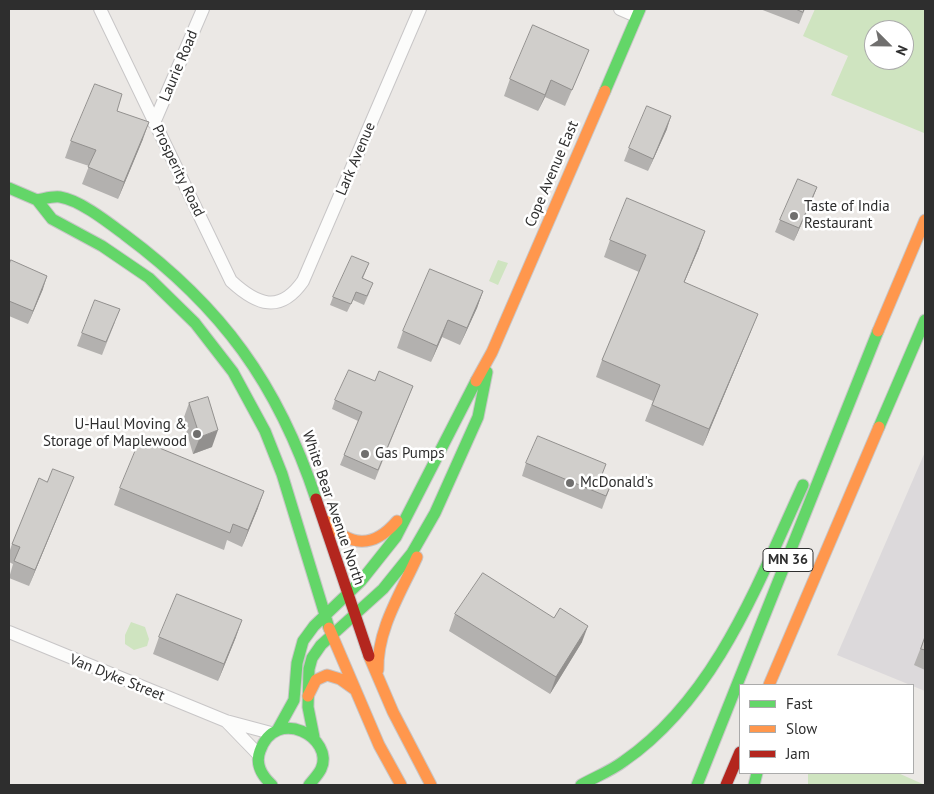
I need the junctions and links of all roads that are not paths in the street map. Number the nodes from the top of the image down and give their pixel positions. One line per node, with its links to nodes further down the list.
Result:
1 (100, 9): 6 (street, Prosperity Road)
2 (203, 9): 6 (street, Laurie Road)
3 (420, 9): 10 (street, Lark Avenue)
4 (620, 9): 5 (street)
5 (638, 12): 13 (main road, Cope Avenue East)
6 (154, 122): 10 (street, Prosperity Road)
7 (9, 188): 8 (main road, White Bear Avenue North)
8 (38, 200): 16 (main road, White Bear Avenue North); 20 (main road, White Bear Avenue North)
9 (925, 220): 12 (main road, MN 36)
10 (282, 301)
11 (925, 320): 17 (main road, MN 36)
12 (877, 334): 37 (main road); 38 (main road, MN 36)
13 (492, 352): 14 (main road, Cope Avenue East); 15 (main road, Cope Avenue East)
14 (435, 461): 16 (main road); 18 (main road, Cope Avenue East)
15 (435, 513): 19 (main road, Cope Avenue East); 23 (main road)
16 (322, 516): 18 (main road, White Bear Avenue North)
17 (833, 536): 24 (main road, MN 36); 25 (main road)
18 (348, 594): 19 (main road, White Bear Avenue North); 20 (main road, Cope Avenue East)
19 (354, 615): 22 (main road, Cope Avenue East); 23 (main road, White Bear Avenue North)
20 (324, 616): 22 (main road, White Bear Avenue North); 29 (main road, Cope Avenue East)
21 (9, 632): 28 (street, Van Dyke Street)
22 (332, 636): 26 (main road, White Bear Avenue North); 27 (main road, Cope Avenue East)
23 (379, 680): 36 (main road, White Bear Avenue North)
24 (769, 684)
25 (781, 684)
26 (354, 688): 27 (main road); 35 (main road, White Bear Avenue North)
27 (308, 697): 30 (main road, Cope Avenue East)
28 (226, 721): 29 (street, Van Dyke Street); 31 (street, Van Dyke Street)
29 (275, 731): 30 (main road); 31 (main road, Cope Avenue East)
30 (314, 738): 33 (main road, Cope Avenue East)
31 (258, 754): 34 (main road)
32 (739, 754): 39 (main road)
33 (313, 783)
34 (272, 785)
35 (401, 785)
36 (431, 785)
37 (581, 785)
38 (697, 785)
39 (726, 785)

